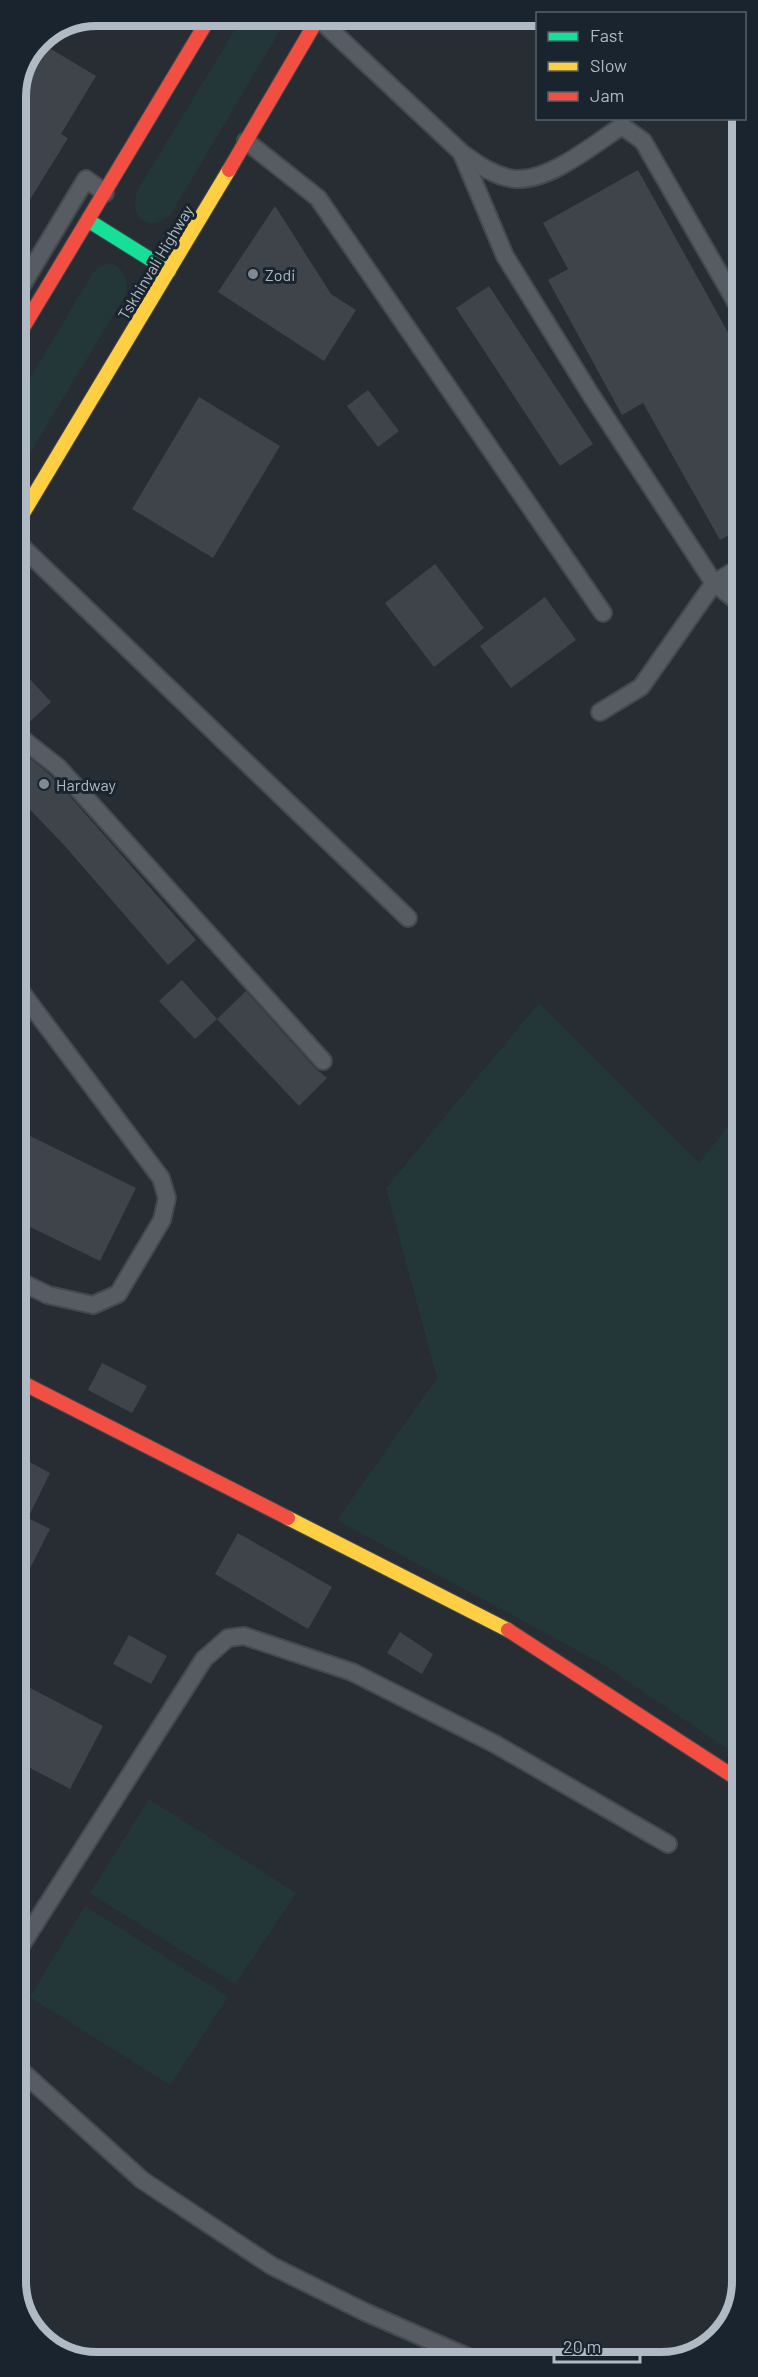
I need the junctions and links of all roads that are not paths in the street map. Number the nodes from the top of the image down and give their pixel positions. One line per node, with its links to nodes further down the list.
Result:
1 (205, 25): 6 (main road)
2 (314, 25): 4 (main road, Tskhinvali Highway)
3 (328, 25): 5 (lane)
4 (246, 141): 8 (main road, Tskhinvali Highway); 17 (lane)
5 (462, 153): 10 (lane); 15 (lane)
6 (105, 193): 7 (main road); 9 (lane)
7 (89, 221): 8 (main road); 11 (main road)
8 (169, 271): 12 (main road, Tskhinvali Highway)
9 (26, 279)
10 (732, 295)
11 (26, 323)
12 (26, 508)
13 (26, 551): 20 (lane)
14 (732, 572): 15 (lane)
15 (714, 583): 16 (lane); 18 (lane)
16 (732, 597)
17 (603, 613)
18 (600, 712)
19 (26, 742): 22 (lane)
20 (408, 918)
21 (26, 998): 23 (lane)
22 (323, 1061)
23 (26, 1285)
24 (26, 1385): 25 (main road)
25 (732, 1776)
26 (668, 1844): 27 (lane)
27 (26, 1938)
28 (26, 2075): 29 (lane)
29 (456, 2352)

